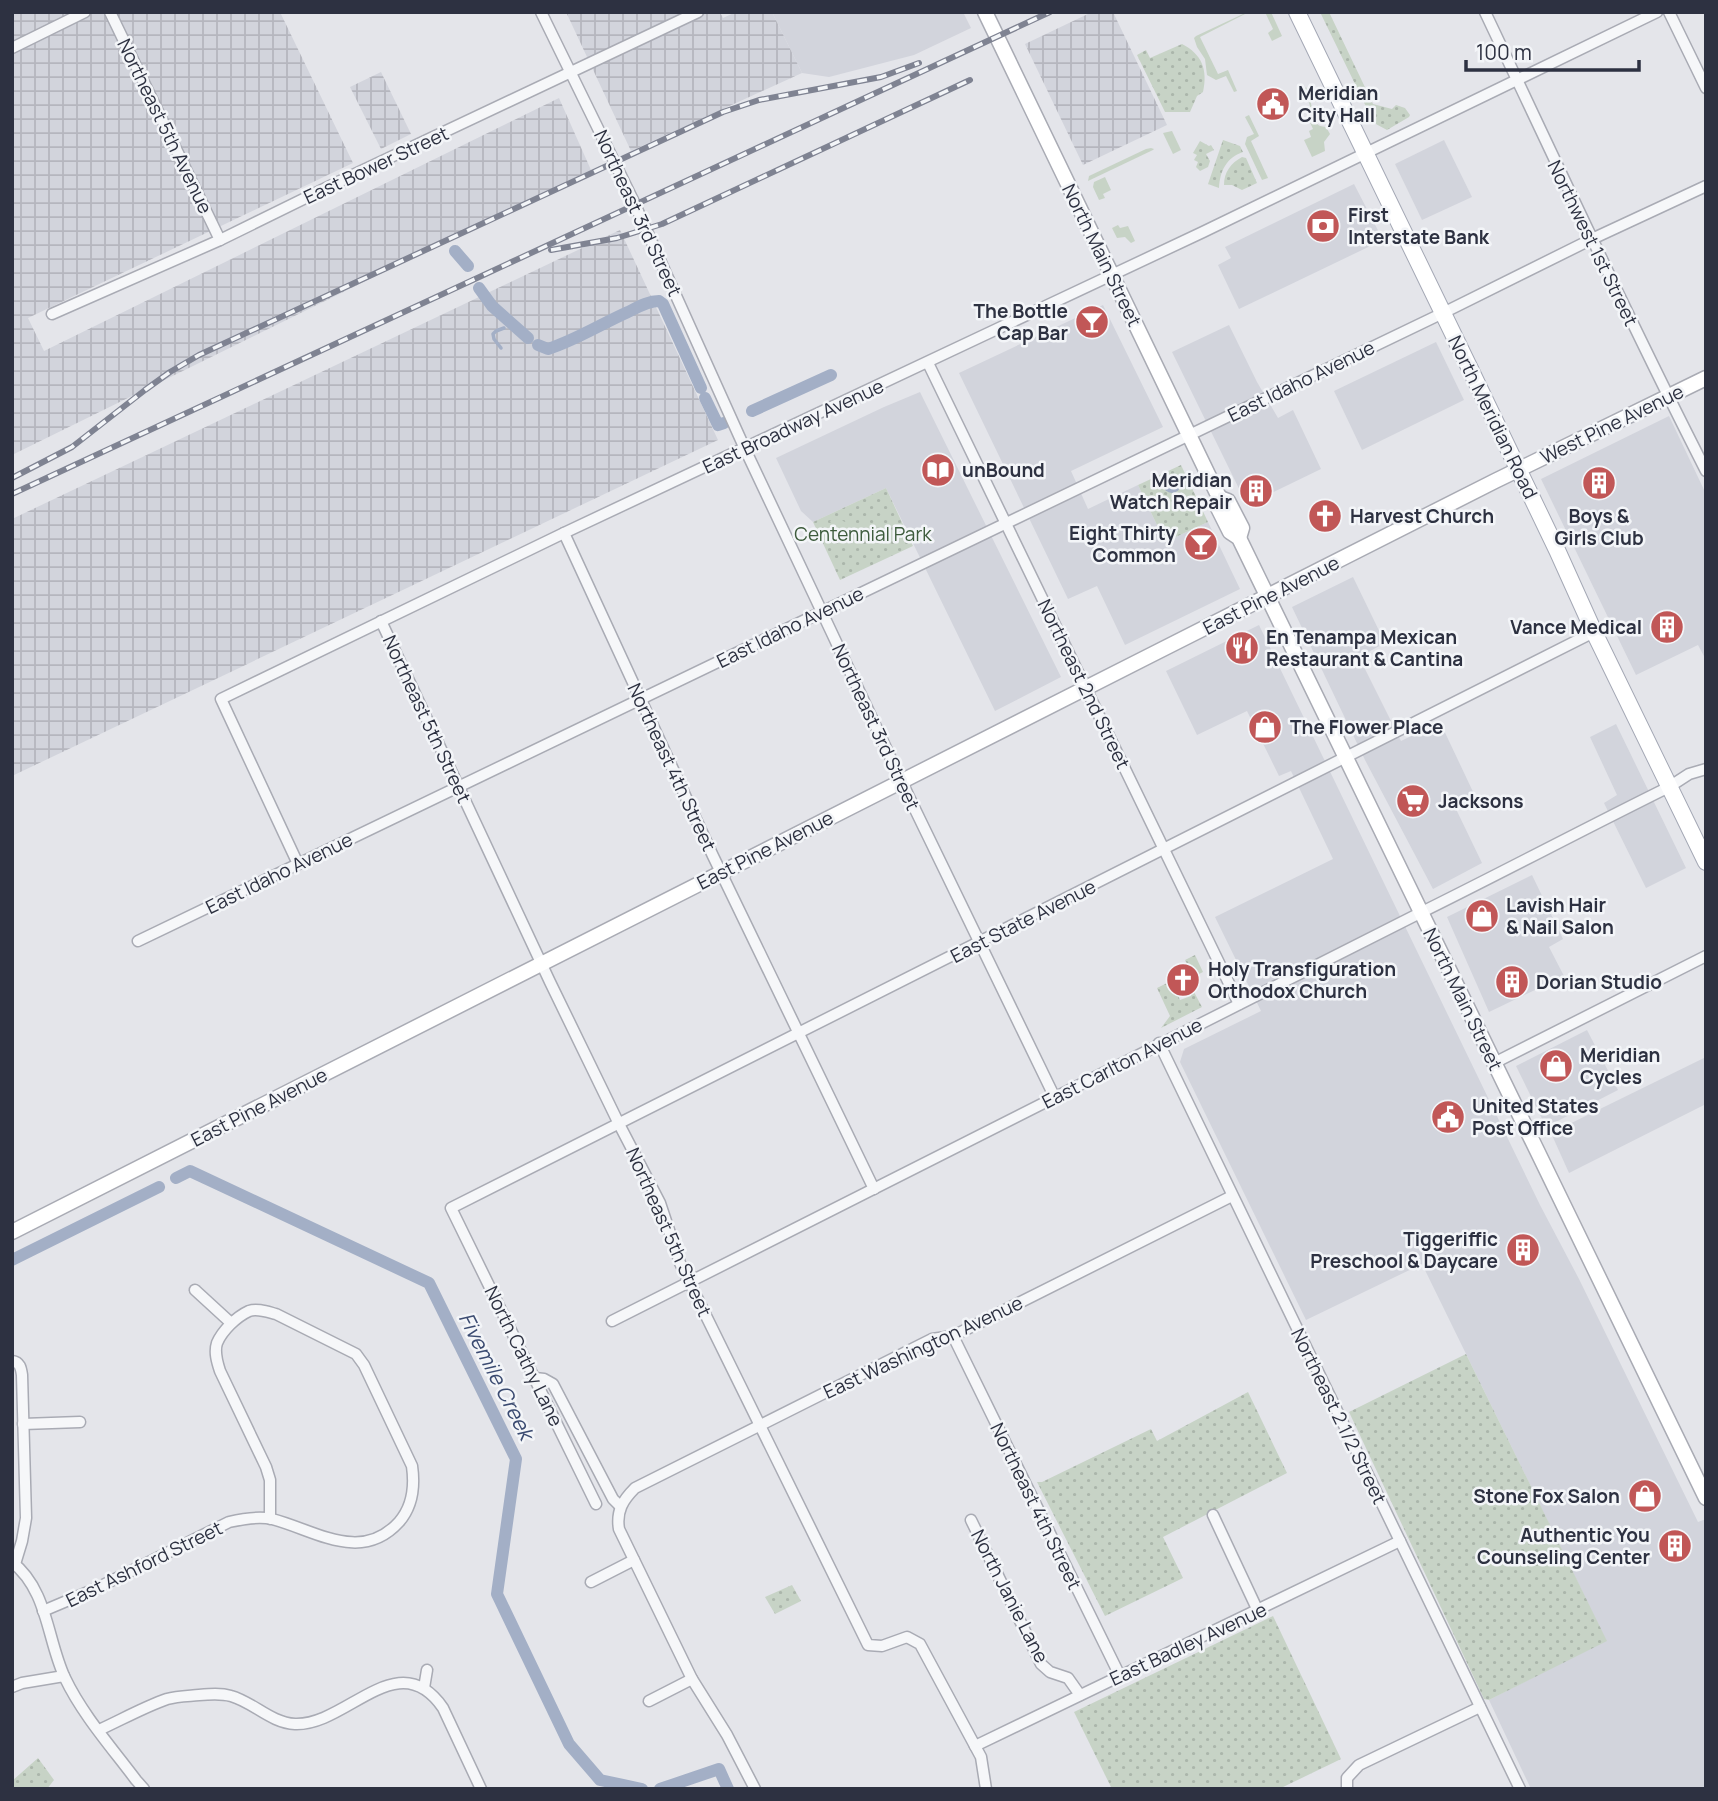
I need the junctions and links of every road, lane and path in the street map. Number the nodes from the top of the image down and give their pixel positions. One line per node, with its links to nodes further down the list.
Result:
1 (85, 12): 10 (street)
2 (110, 12): 17 (street, Northeast 5th Avenue)
3 (541, 12): 11 (street, Northeast 3rd Street)
4 (698, 12): 11 (street, East Bower Street)
5 (985, 12): 18 (street, North Main Street)
6 (1297, 12): 14 (main road, North Meridian Road)
7 (1485, 12): 12 (street, Northwest 1st Street)
8 (1657, 12): 12 (street, East Broadway Avenue)
9 (1669, 12): 13 (street)
10 (12, 48)
11 (570, 72): 17 (street, East Bower Street); 25 (street, Northeast 3rd Street)
12 (1517, 80): 14 (street, East Broadway Avenue); 16 (street, Northwest 1st Street)
13 (1706, 88)
14 (1365, 153): 18 (street, East Broadway Avenue); 19 (main road, North Meridian Road)
15 (1706, 186): 16 (street, East Idaho Avenue)
16 (1592, 239): 19 (street, East Idaho Avenue); 23 (street, Northwest 1st Street)
17 (220, 240): 20 (street, East Bower Street)
18 (1112, 275): 21 (street, East Broadway Avenue); 24 (street, North Main Street)
19 (1443, 313): 24 (street, East Idaho Avenue); 26 (main road, North Meridian Road)
20 (52, 314)
21 (928, 363): 25 (street, East Broadway Avenue); 28 (street, Northeast 2nd Street)
22 (1706, 378): 23 (street, West Pine Avenue)
23 (1668, 396): 26 (street, West Pine Avenue); 27 (street, Northwest 1st Street)
24 (1189, 434): 28 (street, East Idaho Avenue); 30 (street, North Main Street)
25 (746, 449): 29 (street, East Broadway Avenue); 31 (street, Northeast 3rd Street)
26 (1518, 470): 30 (street, East Pine Avenue); 33 (main road, North Meridian Road)
27 (1706, 471)
28 (1005, 523): 31 (street, East Idaho Avenue); 34 (street, Northeast 2nd Street)
29 (564, 533): 32 (street, East Broadway Avenue); 35 (street, Northeast 4th Street)
30 (1268, 596): 34 (street, East Pine Avenue); 36 (street, North Main Street)
31 (822, 611): 35 (street, East Idaho Avenue); 38 (street, Northeast 3rd Street)
32 (381, 621): 39 (street, Northeast 5th Street); 43 (street, East Broadway Avenue)
33 (1594, 632): 36 (street, East State Avenue); 40 (main road, North Meridian Road)
34 (1086, 688): 38 (street, East Pine Avenue); 41 (street, Northeast 2nd Street)
35 (640, 699): 39 (street, East Idaho Avenue); 44 (street, Northeast 4th Street)
36 (1346, 757): 41 (street, East State Avenue); 45 (street, North Main Street)
37 (1706, 769): 40 (street, East Carlton Avenue)
38 (901, 781): 44 (street, East Pine Avenue); 47 (street, Northeast 3rd Street)
39 (458, 786): 43 (street, East Idaho Avenue); 49 (street, Northeast 5th Street)
40 (1669, 787): 42 (main road, North Meridian Road); 45 (street, East Carlton Avenue)
41 (1164, 849): 47 (street, East State Avenue); 50 (street, Northeast 2nd Street)
42 (1706, 862)
43 (298, 864): 46 (street, East Idaho Avenue)
44 (721, 873): 49 (street, East Pine Avenue); 51 (street, Northeast 4th Street)
45 (1421, 913): 50 (street, East Carlton Avenue); 53 (street, North Main Street)
46 (138, 941)
47 (979, 943): 51 (street, East State Avenue); 54 (street, Northeast 3rd Street)
48 (1706, 956): 53 (street)
49 (541, 964): 55 (street, Northeast 5th Street); 59 (street, East Pine Avenue)
50 (1239, 1004): 52 (street, East Carlton Avenue)
51 (799, 1034): 55 (street, East State Avenue); 56 (street, Northeast 4th Street)
52 (1158, 1043): 54 (street, East Carlton Avenue); 57 (street, Northeast 2 1/2 Street)
53 (1494, 1063): 70 (street, North Main Street)
54 (1055, 1098): 56 (street, East Carlton Avenue)
55 (619, 1124): 58 (street, East State Avenue); 60 (street, Northeast 5th Street)
56 (874, 1189): 60 (street, East Carlton Avenue)
57 (1232, 1196): 64 (street, East Washington Avenue); 76 (street, Northeast 2 1/2 Street)
58 (451, 1208): 66 (street, North Cathy Lane)
59 (12, 1232)
60 (690, 1282): 62 (street, East Carlton Avenue); 69 (street, Northeast 5th Street)
61 (195, 1290): 63 (street)
62 (612, 1321)
63 (231, 1323): 74 (street); 74 (street, East Ashford Street)
64 (953, 1336): 69 (street, East Washington Avenue); 84 (street, Northeast 4th Street)
65 (14, 1361): 68 (street)
66 (535, 1378): 71 (street, North Cathy Lane); 72 (street)
67 (80, 1422): 68 (street)
68 (23, 1424): 78 (street)
69 (760, 1426): 72 (street, East Washington Avenue); 92 (street, Northeast 5th Street)
70 (1706, 1498)
71 (596, 1504)
72 (620, 1506): 77 (street)
73 (1213, 1515): 81 (street)
74 (270, 1519): 80 (street, East Ashford Street)
75 (971, 1520): 88 (street, North Janie Lane)
76 (1400, 1541): 81 (street, East Badley Avenue); 90 (street, Northeast 2 1/2 Street)
77 (634, 1560): 79 (street); 85 (street)
78 (13, 1563): 80 (street)
79 (591, 1581)
80 (43, 1611): 83 (street)
81 (1258, 1611): 84 (street, East Badley Avenue)
82 (427, 1670): 87 (street)
83 (64, 1676): 86 (street); 91 (street)
84 (1120, 1676): 88 (street, East Badley Avenue)
85 (692, 1679): 89 (street); 96 (street)
86 (12, 1687)
87 (424, 1688): 91 (street); 95 (street)
88 (1080, 1696): 92 (street, East Badley Avenue)
89 (649, 1701)
90 (1480, 1707): 93 (street); 98 (street, Northeast 2 1/2 Street)
91 (99, 1730): 94 (street)
92 (975, 1746): 97 (street, Northeast 5th Street)
93 (1347, 1783)
94 (140, 1788)
95 (481, 1789)
96 (755, 1789)
97 (986, 1789)
98 (1520, 1789)

